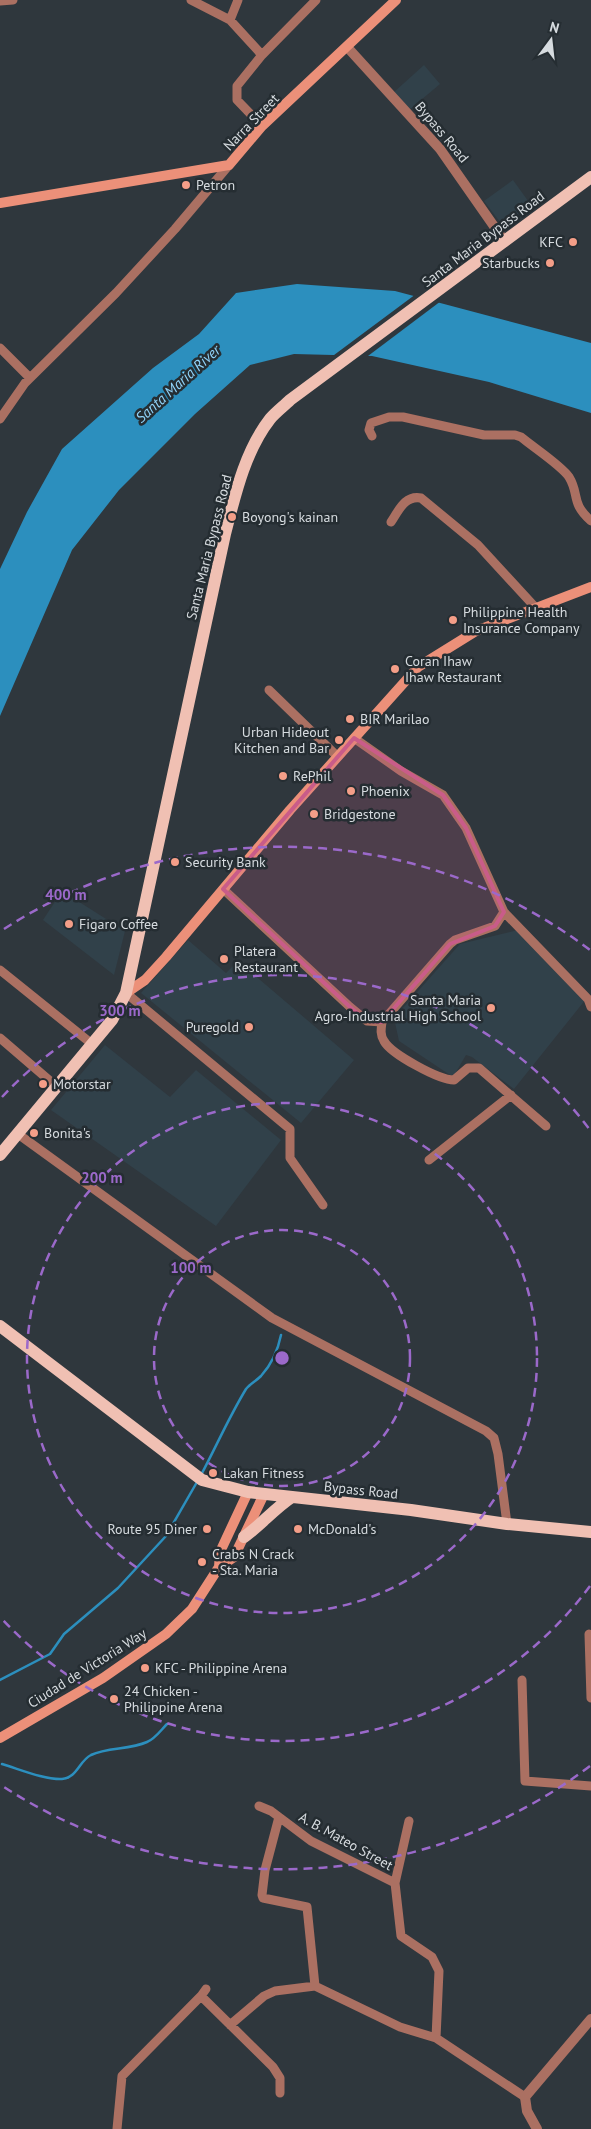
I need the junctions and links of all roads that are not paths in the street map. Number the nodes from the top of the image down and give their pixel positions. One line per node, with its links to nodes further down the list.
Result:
1 (13, 0): 6 (street)
2 (191, 0): 7 (street)
3 (238, 0): 7 (street)
4 (316, 0): 9 (street)
5 (396, 0): 8 (main road, Narra Street)
6 (0, 1)
7 (230, 20): 9 (street)
8 (348, 48): 10 (main road, Narra Street); 14 (street, Bypass Road)
9 (262, 55): 10 (street)
10 (262, 126): 11 (main road, Narra Street)
11 (230, 164): 13 (main road, Narra Street); 16 (street)
12 (591, 178): 14 (main road, Santa Maria Bypass Road)
13 (0, 203)
14 (505, 242): 29 (main road, Santa Maria Bypass Road)
15 (0, 348): 16 (street)
16 (30, 378): 17 (street)
17 (0, 419)
18 (372, 436): 19 (street)
19 (591, 521)
20 (391, 522): 22 (street)
21 (591, 587): 22 (main road)
22 (535, 607): 24 (main road)
23 (269, 690): 25 (street)
24 (354, 738): 25 (main road); 27 (street)
25 (337, 756): 26 (main road)
26 (223, 889): 29 (main road); 31 (street)
27 (504, 912): 30 (street); 31 (street)
28 (0, 970): 33 (street)
29 (126, 993): 33 (main road, Santa Maria Bypass Road); 40 (street)
30 (591, 1007)
31 (382, 1022): 35 (street)
32 (0, 1038): 34 (street)
33 (92, 1044): 34 (main road, Santa Maria Bypass Road)
34 (57, 1087): 37 (main road, Santa Maria Bypass Road)
35 (511, 1095): 36 (street); 39 (street)
36 (546, 1126)
37 (18, 1134): 38 (main road, Santa Maria Bypass Road); 45 (street)
38 (0, 1155)
39 (429, 1160)
40 (323, 1204)
41 (0, 1326): 42 (main road, Bypass Road)
42 (248, 1492): 43 (main road, Bypass Road); 48 (main road, Ciudad de Victoria Way)
43 (264, 1494): 44 (main road, Bypass Road); 47 (main road, Ciudad de Victoria Way)
44 (292, 1497): 45 (main road, Bypass Road); 47 (main road)
45 (507, 1524): 46 (main road, Bypass Road)
46 (591, 1532)
47 (244, 1537): 48 (main road, Ciudad de Victoria Way)
48 (219, 1567): 52 (main road, Ciudad de Victoria Way)
49 (589, 1634): 51 (street)
50 (522, 1680): 53 (street)
51 (591, 1698)
52 (0, 1738)
53 (591, 1786)
54 (260, 1806): 55 (street, A. B. Mateo Street)
55 (279, 1817): 57 (street, A. B. Mateo Street); 58 (street)
56 (409, 1821): 57 (street)
57 (395, 1883): 61 (street)
58 (315, 1986): 60 (street); 61 (street)
59 (591, 2019): 63 (street)
60 (230, 2025): 62 (street); 64 (street)
61 (436, 2038): 63 (street)
62 (280, 2093)
63 (525, 2097): 65 (street)
64 (117, 2129)
65 (537, 2129)

